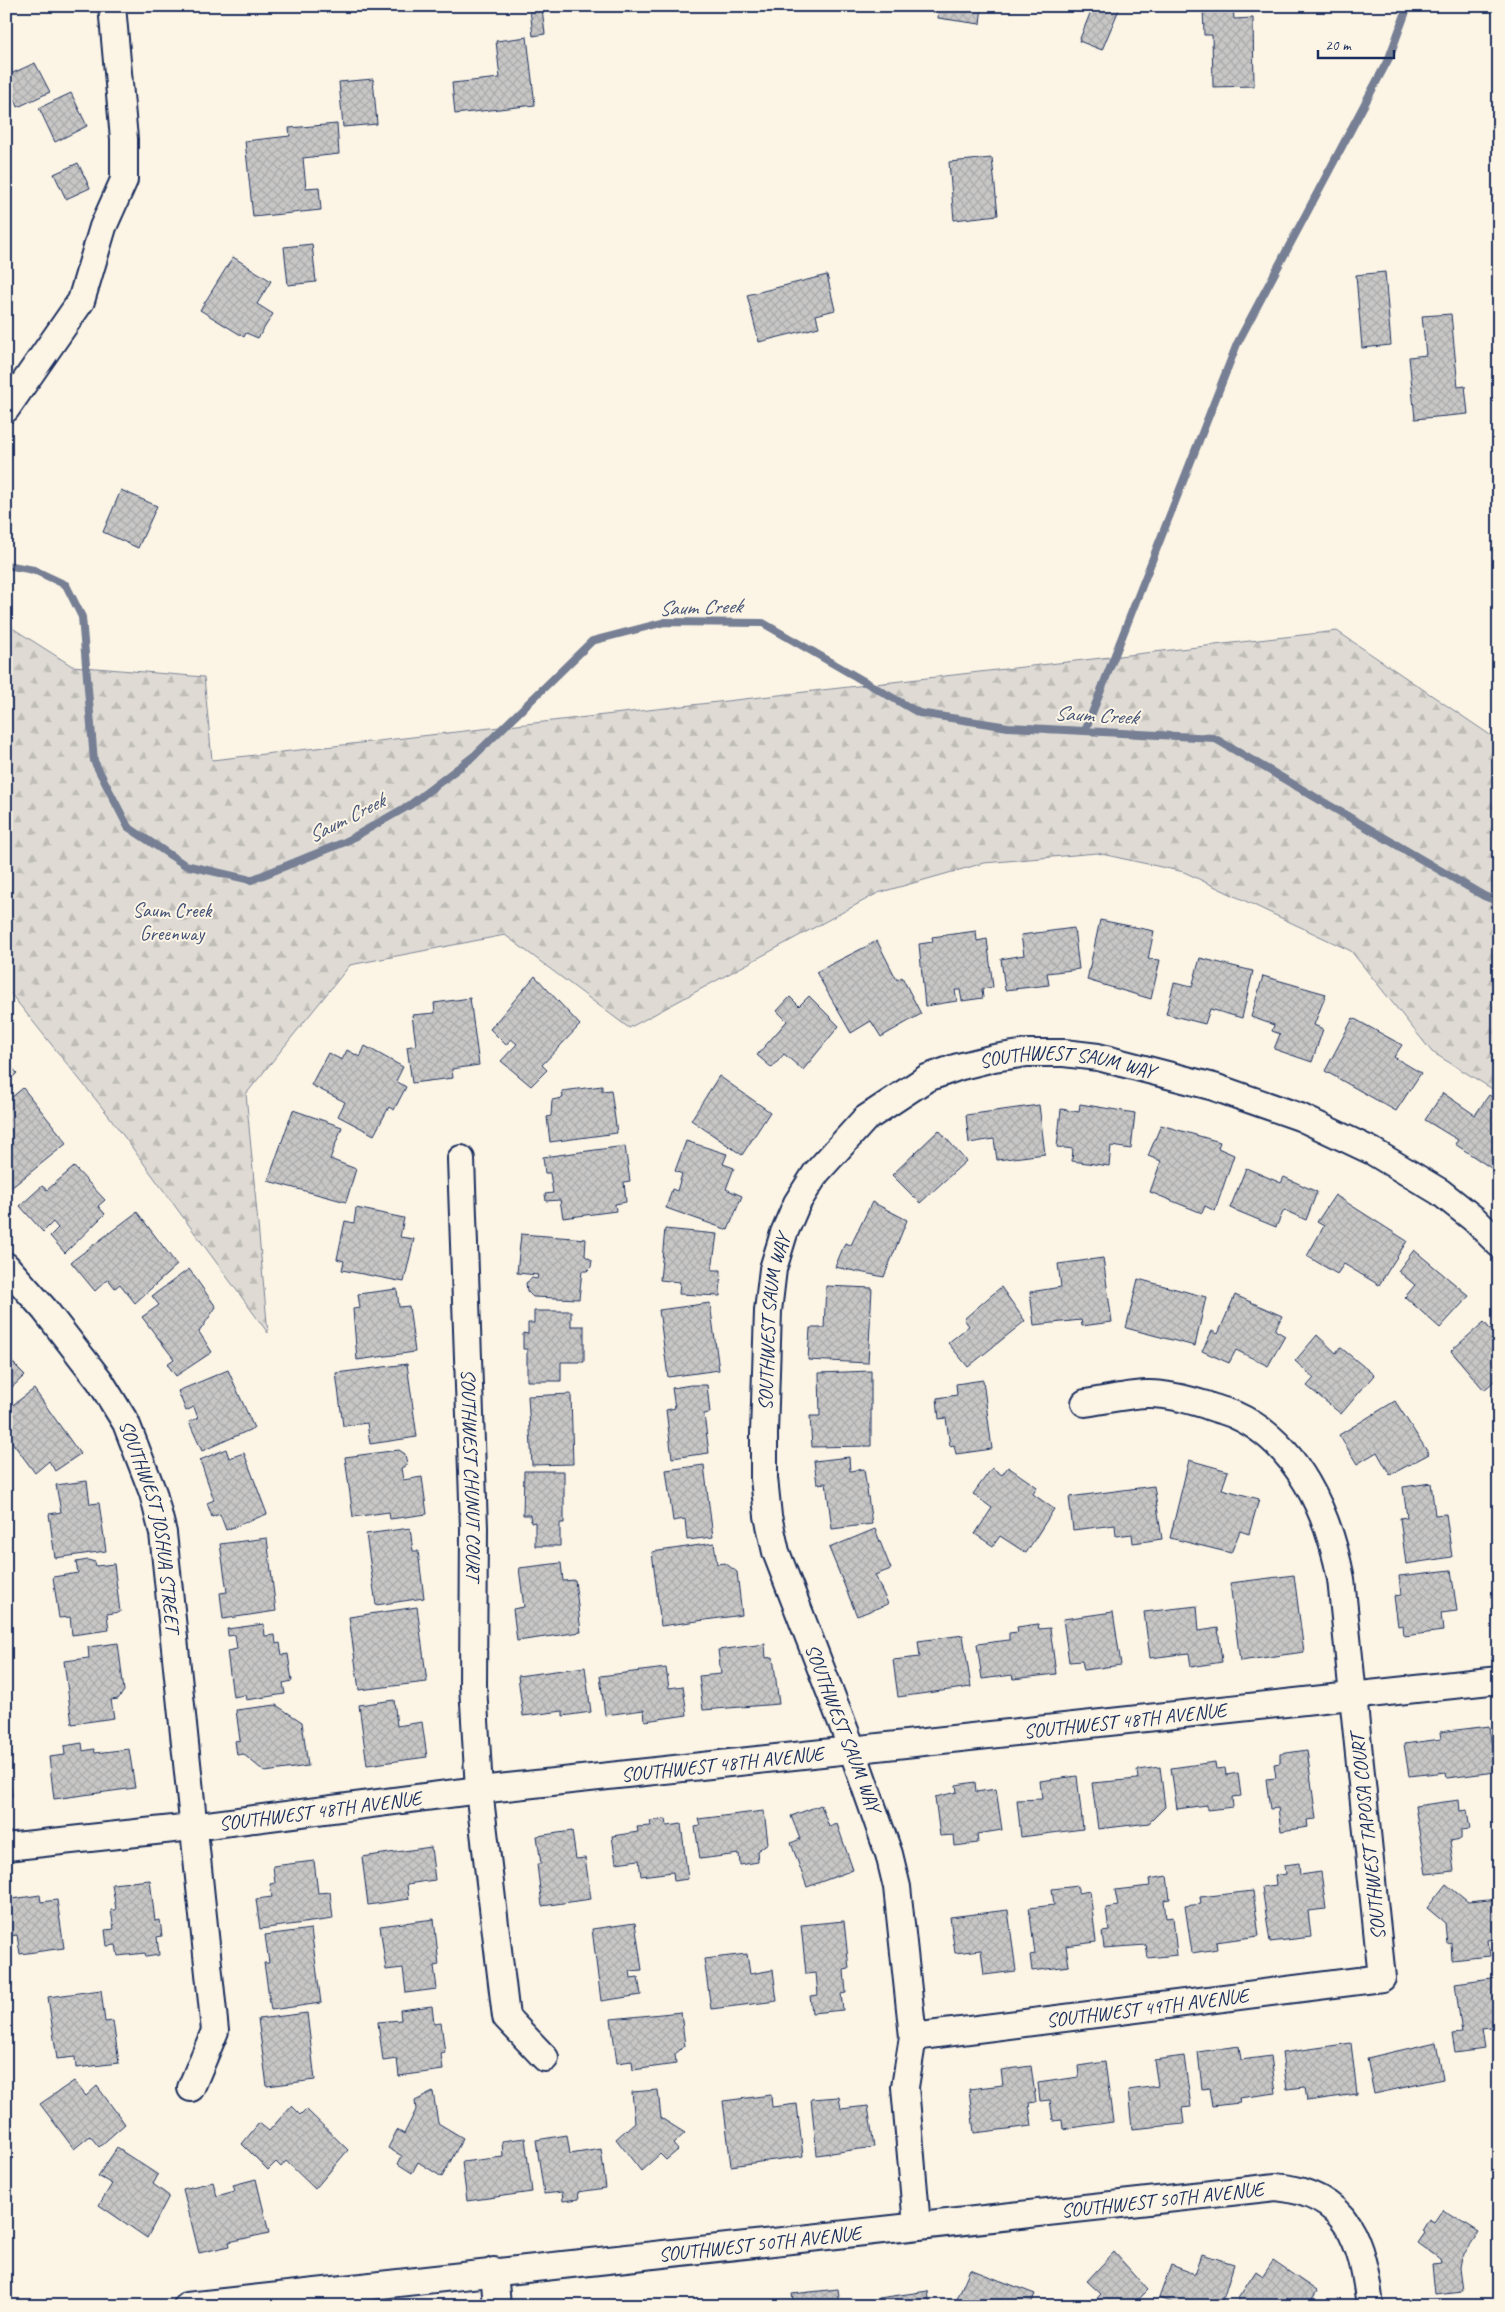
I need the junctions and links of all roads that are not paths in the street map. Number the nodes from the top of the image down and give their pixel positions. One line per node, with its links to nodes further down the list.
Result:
1 (112, 6): 2 (street)
2 (6, 410)
3 (461, 1159): 10 (street, SOUTHWEST CHUNUT COURT)
4 (1499, 1244): 9 (street, SOUTHWEST SAUM WAY)
5 (6, 1266): 11 (street, SOUTHWEST JOSHUA STREET)
6 (1085, 1403): 8 (street, SOUTHWEST TAPOSA COURT)
7 (1499, 1680): 8 (street, SOUTHWEST 48TH AVENUE)
8 (1354, 1695): 9 (street, SOUTHWEST 48TH AVENUE); 13 (street, SOUTHWEST TAPOSA COURT)
9 (852, 1749): 10 (street, SOUTHWEST 48TH AVENUE); 14 (street, SOUTHWEST SAUM WAY)
10 (480, 1790): 11 (street, SOUTHWEST 48TH AVENUE); 15 (street, SOUTHWEST CHUNUT COURT)
11 (192, 1827): 12 (street, SOUTHWEST 48TH AVENUE); 16 (street, SOUTHWEST JOSHUA STREET)
12 (6, 1847)
13 (1382, 1978): 14 (street, SOUTHWEST 49TH AVENUE)
14 (913, 2037): 17 (street, SOUTHWEST SAUM WAY)
15 (545, 2058)
16 (191, 2088)
17 (917, 2226): 18 (street, SOUTHWEST 50TH AVENUE); 21 (street, SOUTHWEST 50TH AVENUE)
18 (494, 2271): 19 (street, SOUTHWEST 50TH AVENUE); 20 (street)
19 (187, 2306)
20 (497, 2306)
21 (1370, 2306)

